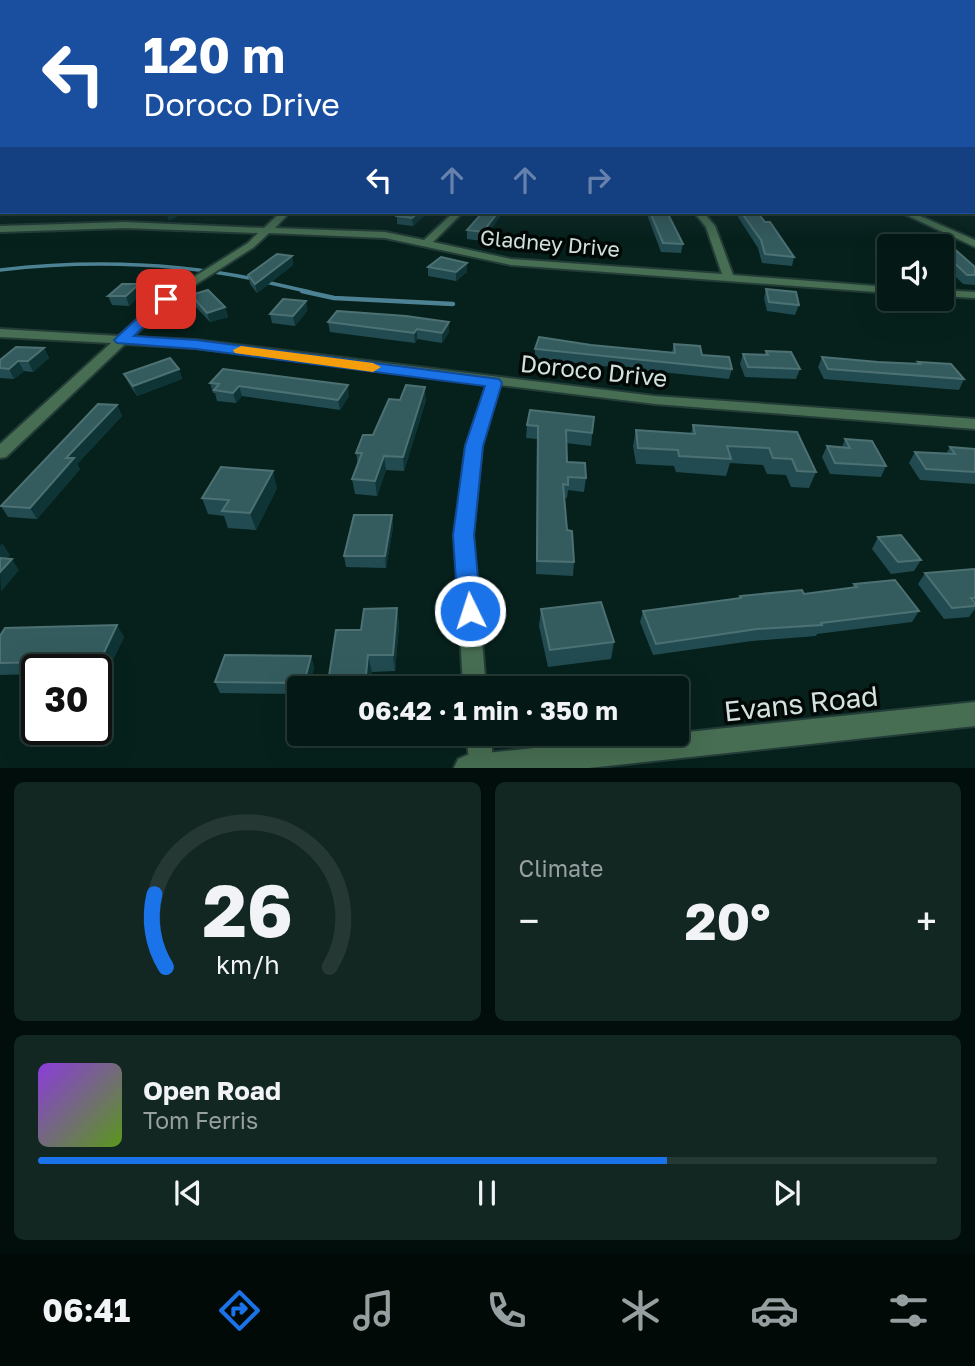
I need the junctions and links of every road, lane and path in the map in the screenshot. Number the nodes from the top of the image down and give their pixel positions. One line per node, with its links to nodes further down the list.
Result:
1 (138, 214): 6 (street)
2 (284, 214): 8 (street)
3 (457, 214): 9 (street)
4 (700, 214): 11 (street)
5 (908, 214): 10 (street)
6 (125, 226): 7 (street, Gladney Drive); 8 (street, Gladney Drive)
7 (0, 229)
8 (269, 229): 9 (street, Gladney Drive); 16 (street)
9 (428, 242): 11 (street, Gladney Drive)
10 (975, 244)
11 (728, 277): 12 (street, Gladney Drive)
12 (877, 289)
13 (954, 294): 14 (street)
14 (975, 295)
15 (0, 333): 16 (street, Doroco Drive)
16 (122, 340): 17 (street, Doroco Drive); 19 (street)
17 (494, 383): 18 (street, Doroco Drive); 20 (street)
18 (975, 424)
19 (0, 453)
20 (474, 676)
21 (975, 714): 23 (street, Evans Road)
22 (477, 746): 24 (street)
23 (642, 759): 24 (street, Evans Road)
24 (474, 767)

